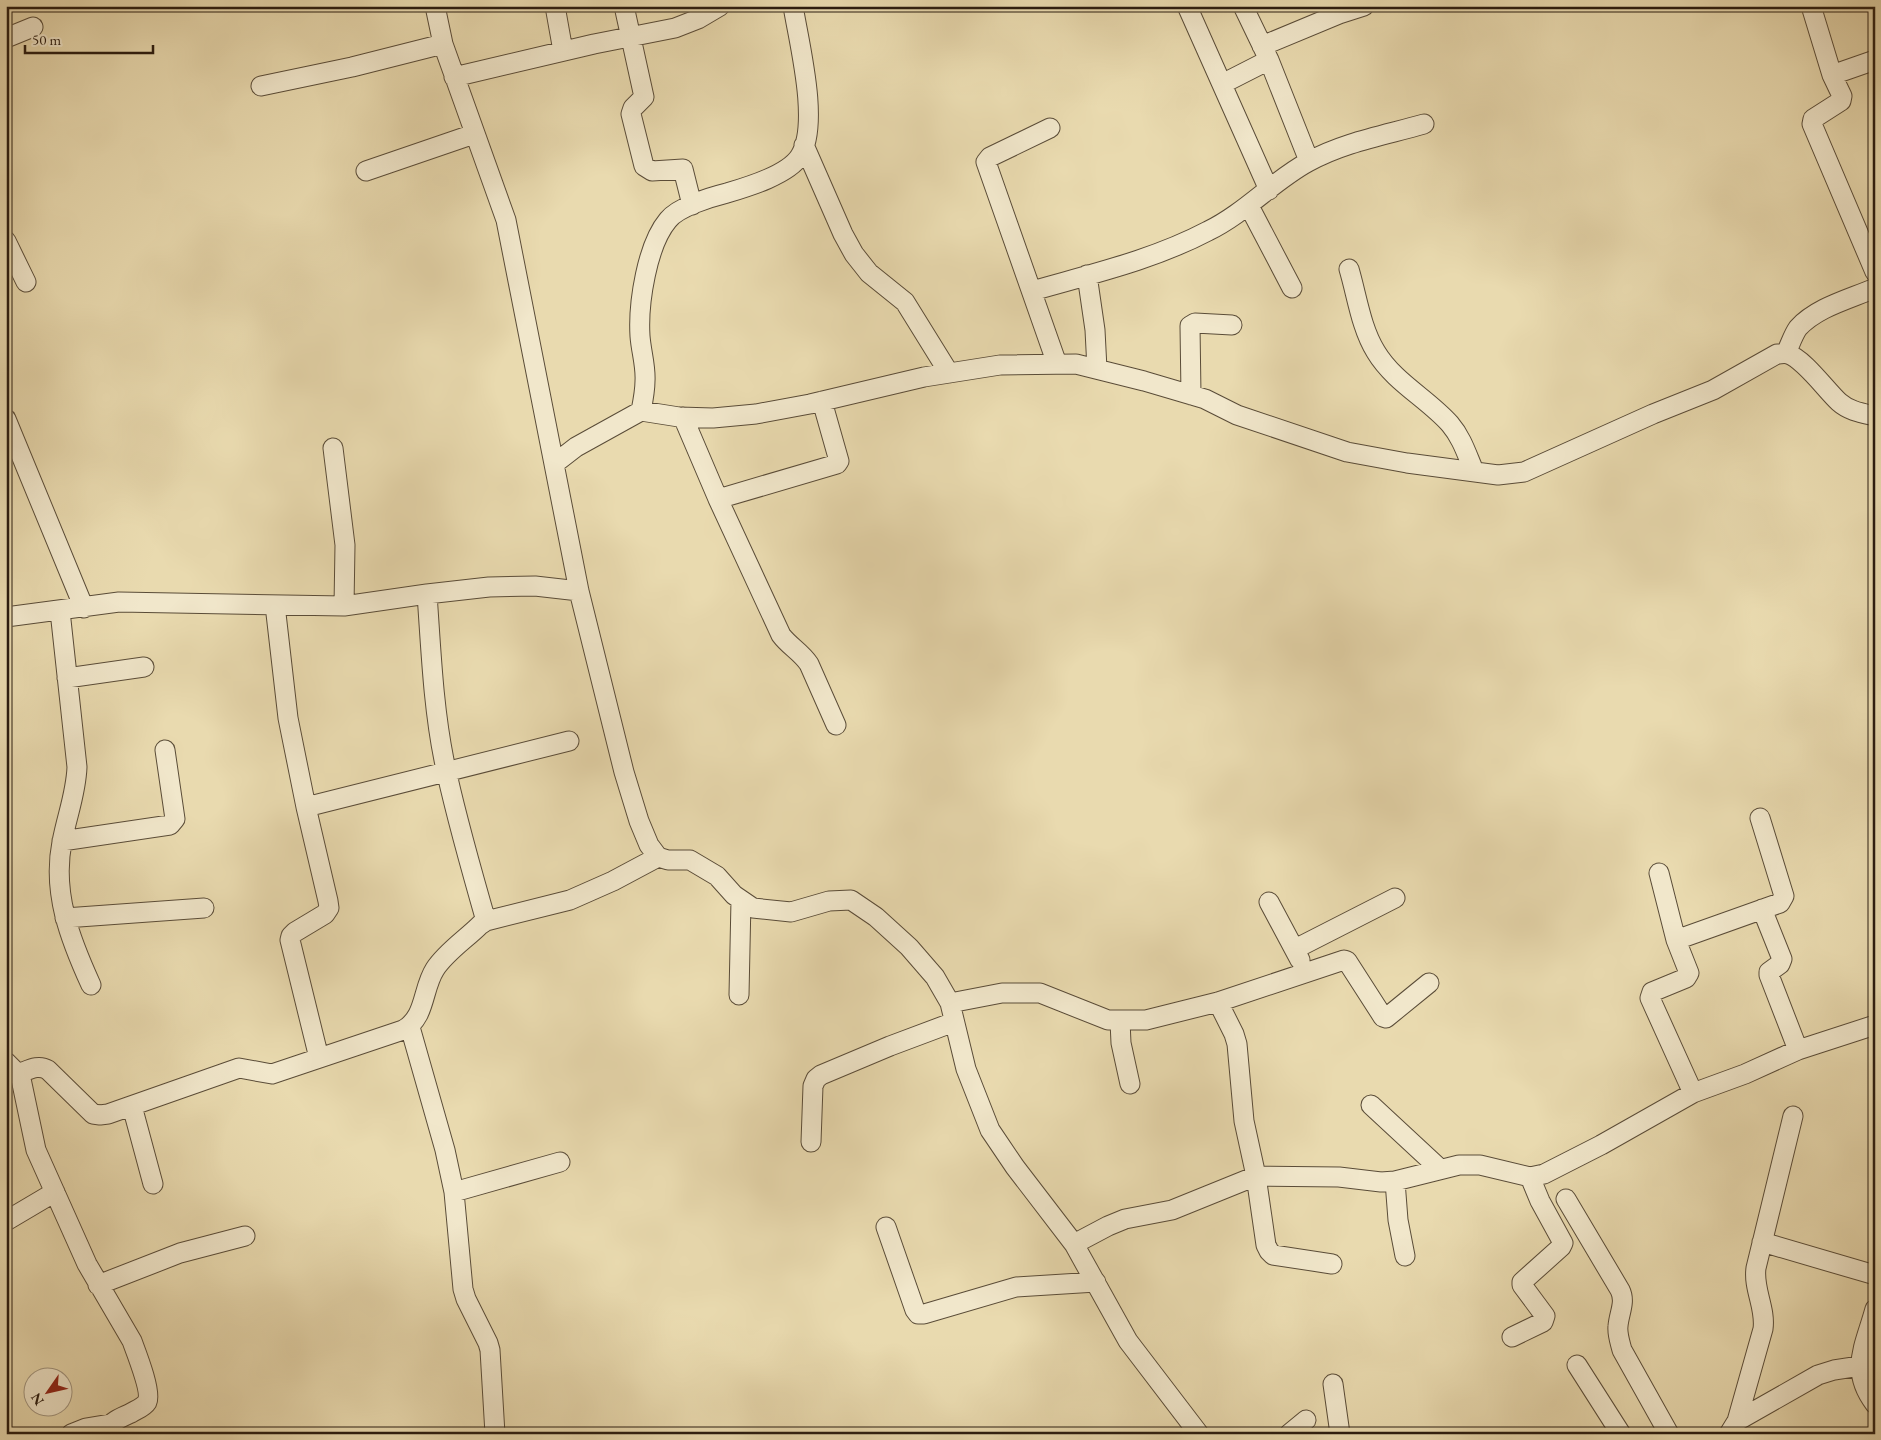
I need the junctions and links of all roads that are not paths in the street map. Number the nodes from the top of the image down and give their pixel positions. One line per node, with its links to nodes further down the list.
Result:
1 (435, 6): 14 (street)
2 (555, 6): 15 (street)
3 (624, 6): 12 (street)
4 (720, 6): 12 (street)
5 (793, 6): 25 (street)
6 (1187, 6): 20 (street)
7 (1243, 6): 16 (street)
8 (1364, 6): 10 (street)
9 (1811, 6): 18 (street)
10 (1338, 10): 16 (street)
11 (32, 27): 13 (street)
12 (631, 37): 15 (street); 29 (street)
13 (6, 38)
14 (443, 44): 19 (street); 21 (street)
15 (562, 51): 19 (street)
16 (1266, 53): 20 (street); 26 (street)
17 (1875, 60): 18 (street)
18 (1832, 75): 33 (street)
19 (454, 76): 24 (street)
20 (1222, 84): 28 (street)
21 (261, 86)
22 (1424, 124): 26 (street)
23 (1050, 128): 38 (street)
24 (474, 134): 27 (street); 51 (street)
25 (804, 145): 29 (street); 43 (street)
26 (1309, 161): 28 (street)
27 (366, 171)
28 (1269, 190): 30 (street)
29 (692, 205): 46 (street)
30 (1249, 206): 34 (street); 36 (street)
31 (6, 241): 35 (street)
32 (1349, 269): 52 (street)
33 (1875, 272)
34 (1087, 276): 38 (street); 42 (street)
35 (26, 282)
36 (1292, 288)
37 (1875, 288): 40 (street)
38 (1032, 292): 41 (street)
39 (1232, 325): 44 (street)
40 (1786, 353): 47 (street); 52 (street)
41 (1058, 364): 42 (street); 43 (street)
42 (1097, 369): 44 (street)
43 (949, 373): 45 (street)
44 (1191, 395): 52 (street)
45 (822, 401): 48 (street); 53 (street)
46 (641, 411): 48 (street); 51 (street)
47 (1875, 416)
48 (683, 417): 53 (street)
49 (6, 419): 58 (street)
50 (333, 448): 57 (street)
51 (554, 464): 54 (street)
52 (1474, 471)
53 (718, 499): 63 (street)
54 (579, 591): 55 (street); 70 (street)
55 (427, 594): 57 (street); 66 (street)
56 (275, 605): 57 (street); 58 (street); 67 (street)
57 (344, 606)
58 (84, 608): 59 (street)
59 (60, 611): 60 (street); 62 (street)
60 (6, 617)
61 (144, 667): 62 (street)
62 (67, 678): 69 (street)
63 (836, 725)
64 (568, 741): 66 (street)
65 (164, 750): 69 (street)
66 (447, 770): 67 (street); 78 (street)
67 (306, 807): 92 (street)
68 (1760, 818): 76 (street)
69 (62, 841): 77 (street)
70 (658, 857): 73 (street); 78 (street)
71 (1659, 873): 79 (street)
72 (1395, 898): 80 (street)
73 (740, 900): 84 (street); 86 (street)
74 (1269, 902): 80 (street)
75 (204, 908): 77 (street)
76 (1762, 909): 79 (street); 91 (street)
77 (65, 918): 83 (street)
78 (486, 921): 90 (street)
79 (1676, 940): 95 (street)
80 (1295, 949): 81 (street)
81 (1307, 972): 82 (street); 85 (street)
82 (1429, 983)
83 (91, 985)
84 (739, 996)
85 (1218, 1002): 87 (street); 102 (street)
86 (950, 1003): 87 (street); 88 (street)
87 (1120, 1021): 94 (street)
88 (954, 1022): 99 (street); 113 (street)
89 (1875, 1026): 91 (street)
90 (410, 1027): 92 (street); 107 (street)
91 (1798, 1050): 95 (street)
92 (319, 1058): 97 (street)
93 (12, 1068): 97 (street); 106 (street)
94 (1130, 1084)
95 (1693, 1094): 103 (street)
96 (1371, 1105): 101 (street)
97 (132, 1106): 105 (street)
98 (1793, 1116): 112 (street)
99 (811, 1142)
100 (560, 1162): 107 (street)
101 (1440, 1169): 103 (street); 104 (street)
102 (1256, 1176): 104 (street); 113 (street); 115 (street)
103 (1530, 1177): 120 (street)
104 (1396, 1181): 114 (street)
105 (153, 1184)
106 (54, 1192): 109 (street); 118 (street)
107 (454, 1192): 129 (street)
108 (1566, 1199): 134 (street)
109 (6, 1221)
110 (886, 1228): 117 (street)
111 (245, 1236): 118 (street)
112 (1762, 1242): 116 (street); 126 (street)
113 (1074, 1244): 117 (street)
114 (1405, 1256)
115 (1332, 1264)
116 (1875, 1275)
117 (1096, 1282): 130 (street)
118 (98, 1284): 127 (street)
119 (1875, 1309): 122 (street)
120 (1512, 1338)
121 (1577, 1365): 133 (street)
122 (1860, 1366): 124 (street); 126 (street)
123 (1333, 1384): 132 (street)
124 (1875, 1404)
125 (1306, 1420): 131 (street)
126 (1733, 1427)
127 (110, 1429): 128 (street)
128 (71, 1434)
129 (494, 1434)
130 (1199, 1434)
131 (1289, 1434)
132 (1340, 1434)
133 (1622, 1434)
134 (1669, 1434)

